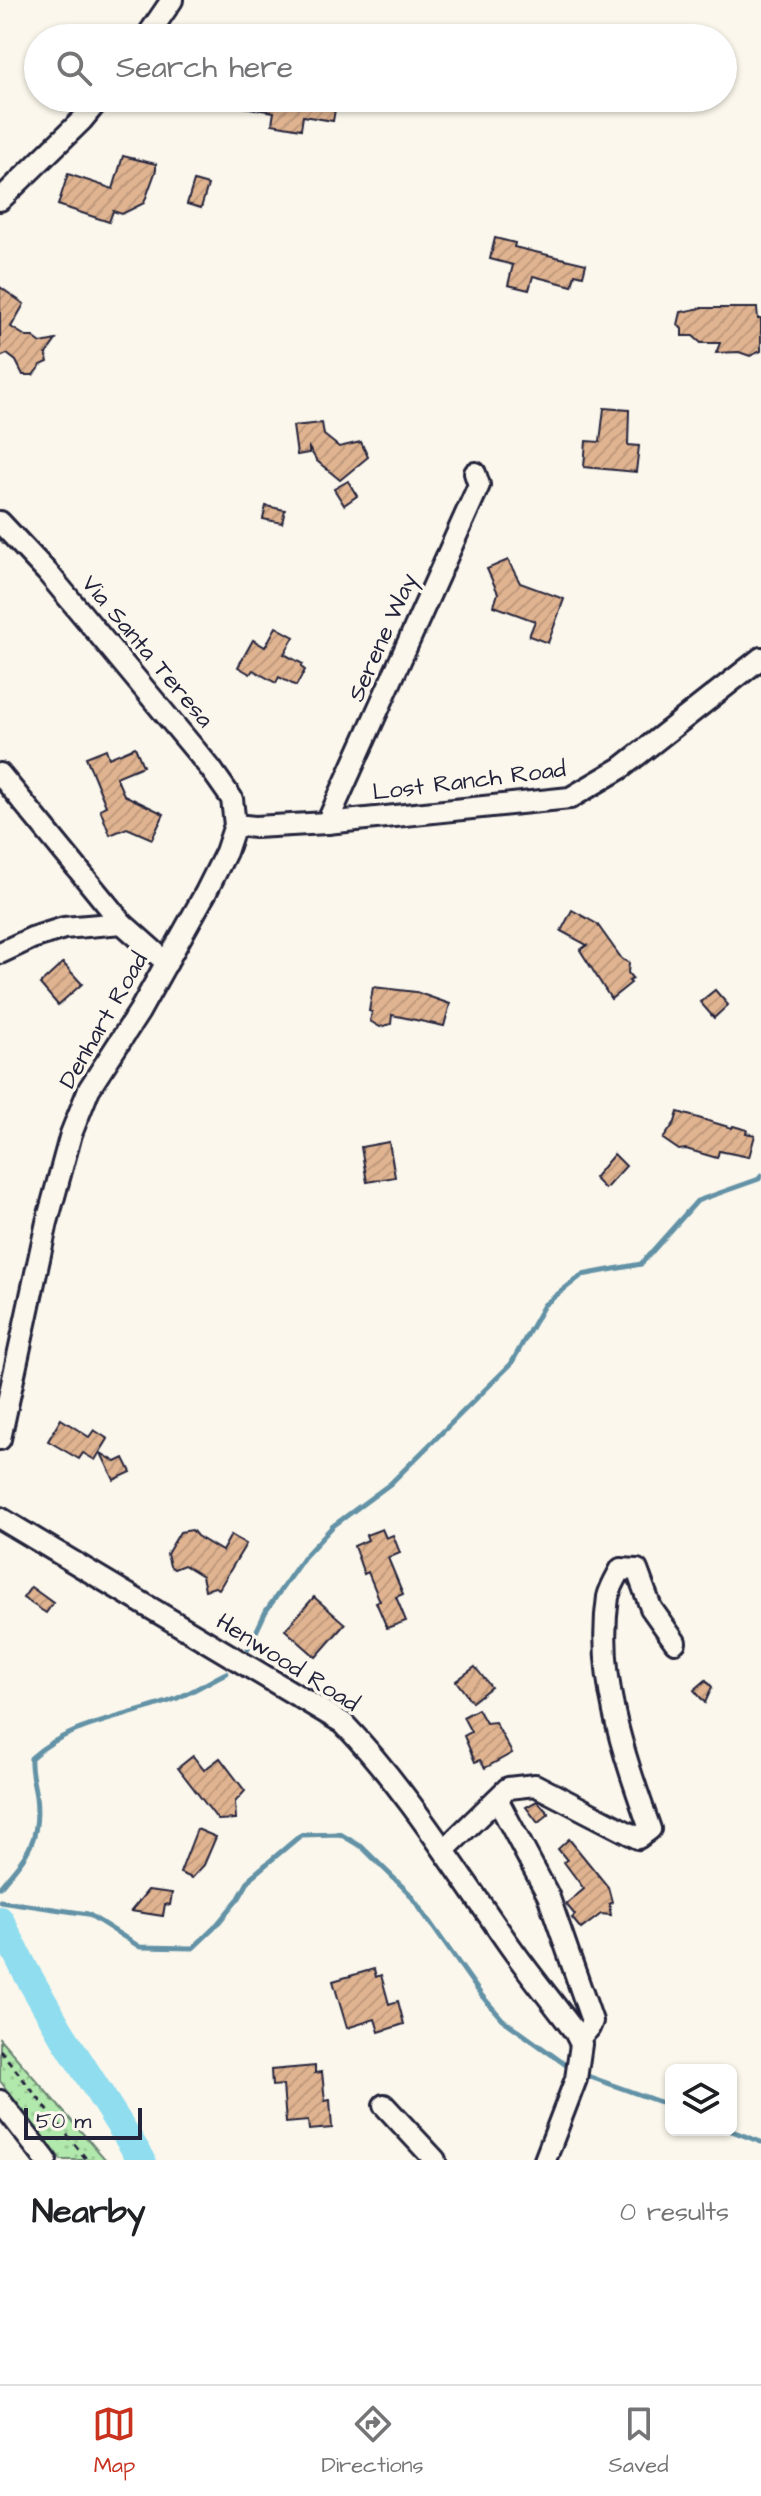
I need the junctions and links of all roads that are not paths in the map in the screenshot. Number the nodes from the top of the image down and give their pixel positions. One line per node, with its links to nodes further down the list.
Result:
1 (172, 0): 2 (street)
2 (156, 24)
3 (88, 112): 4 (street)
4 (0, 200)
5 (475, 473): 9 (street, Serene Way)
6 (0, 522): 10 (street, Via Santa Teresa)
7 (761, 658): 9 (street, Lost Ranch Road)
8 (0, 774): 11 (street)
9 (327, 823): 10 (street, Lost Ranch Road)
10 (235, 825): 13 (street, Denhart Road)
11 (122, 923): 12 (street); 13 (street)
12 (0, 953)
13 (167, 963): 14 (street, Denhart Road)
14 (0, 1439)
15 (0, 1518): 18 (street, Henwood Road)
16 (675, 1642): 17 (street)
17 (497, 1799): 18 (street); 19 (street)
18 (444, 1850): 19 (street, Henwood Road)
19 (578, 2042): 24 (street)
20 (0, 2101): 22 (street)
21 (384, 2105): 23 (street)
22 (46, 2160)
23 (435, 2160)
24 (545, 2160)

